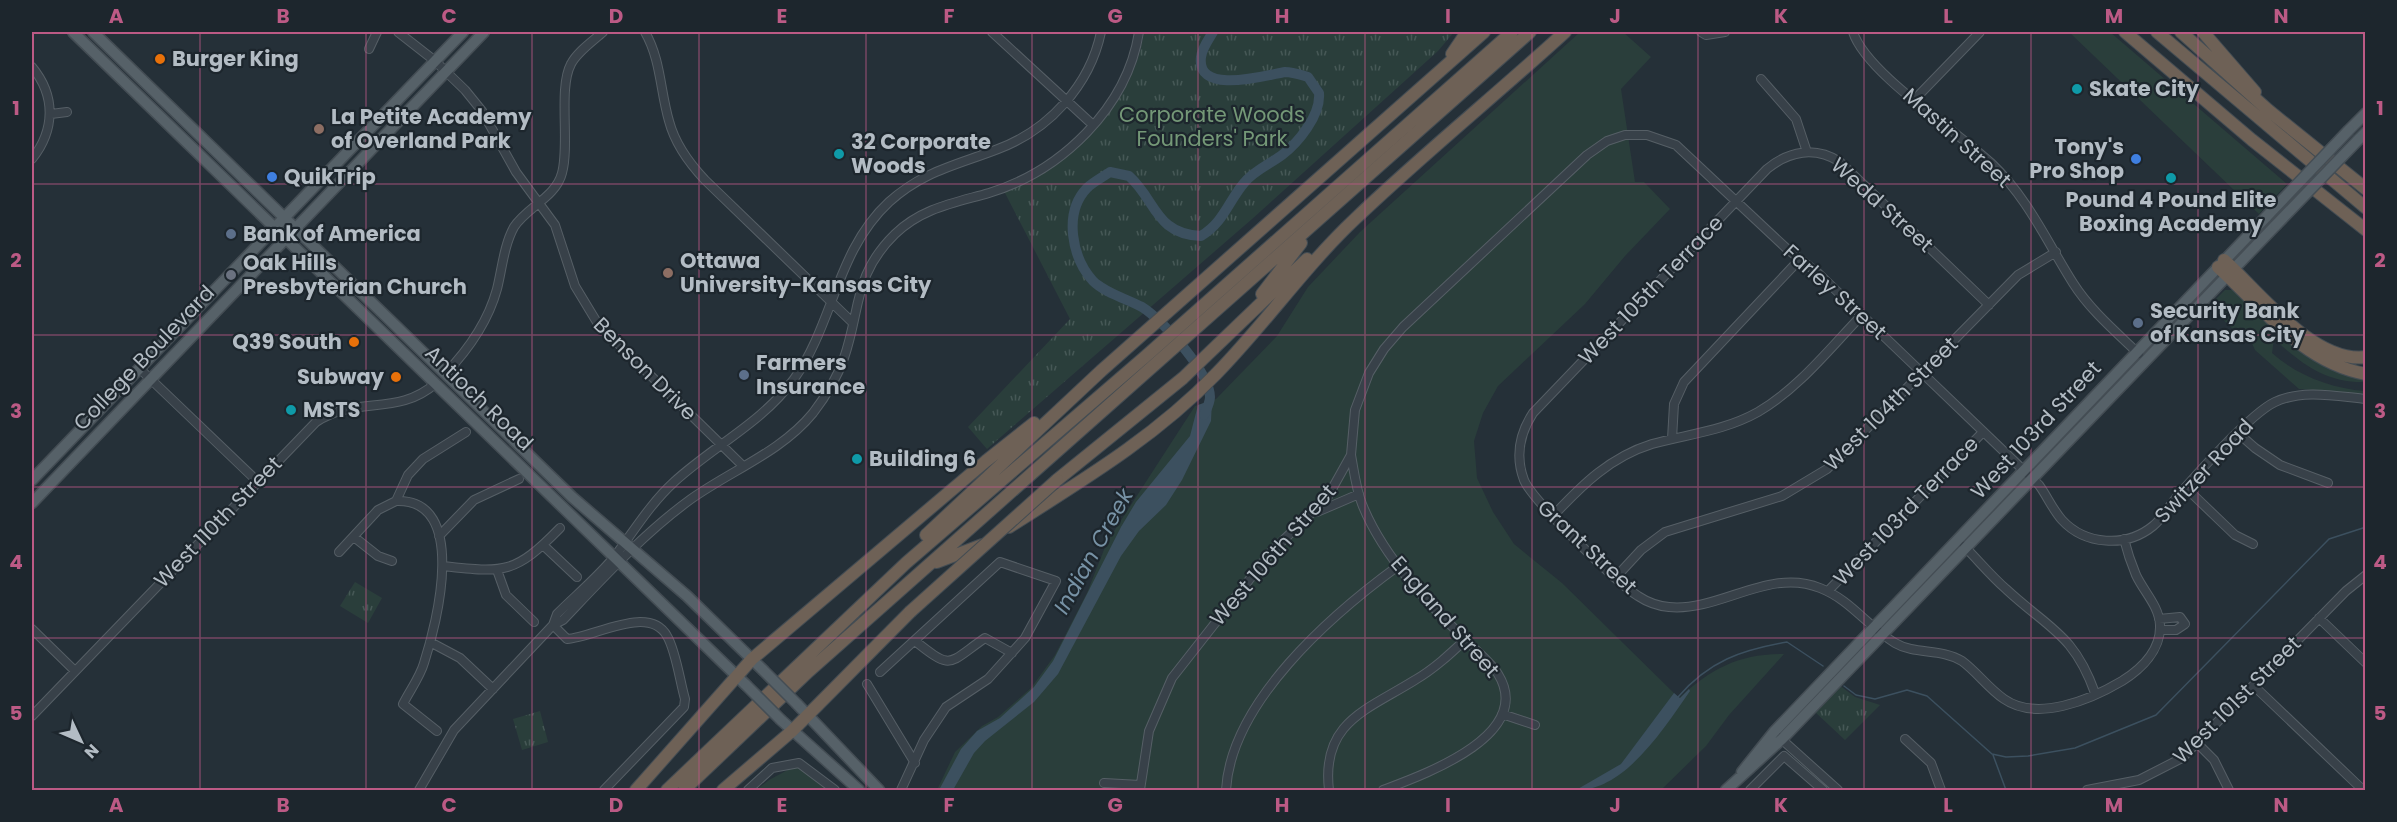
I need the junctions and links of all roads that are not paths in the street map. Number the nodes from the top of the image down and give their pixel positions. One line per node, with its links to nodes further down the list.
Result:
1 (73, 32): 50 (main road, Antioch Road)
2 (93, 32): 46 (main road, Antioch Road)
3 (377, 32): 25 (street)
4 (398, 32): 26 (street, Benson Drive)
5 (463, 32): 26 (main road, College Boulevard)
6 (484, 32): 29 (main road, College Boulevard)
7 (603, 32): 43 (street)
8 (645, 32): 56 (street)
9 (992, 32): 32 (street)
10 (1101, 32): 32 (street)
11 (1139, 32): 37 (street)
12 (1467, 32): 28 (highway)
13 (1484, 32): 28 (highway)
14 (1512, 32): 58 (highway)
15 (1530, 32): 48 (highway)
16 (1565, 32): 47 (highway)
17 (1701, 32): 18 (street)
18 (1725, 32)
19 (1853, 32): 31 (street, Mastin Street)
20 (1980, 32): 31 (street)
21 (2125, 32): 51 (highway)
22 (2157, 32): 45 (highway)
23 (2181, 32): 33 (highway)
24 (2203, 32): 33 (highway)
25 (369, 49)
26 (435, 61): 29 (street, Benson Drive); 46 (main road, College Boulevard)
27 (32, 67): 36 (street)
28 (1444, 68): 68 (highway)
29 (446, 71): 43 (street, Benson Drive); 49 (main road, College Boulevard)
30 (1761, 79): 40 (street, Wedd Street)
31 (1915, 99): 53 (street, Mastin Street)
32 (1067, 101): 37 (street); 56 (street)
33 (2268, 110): 42 (highway)
34 (67, 112): 36 (street)
35 (2366, 113): 55 (main road, West 103rd Street, bridge)
36 (51, 114): 41 (street)
37 (1093, 125): 60 (street)
38 (1625, 135): 44 (street, Farley Street); 82 (street, West 106th Street)
39 (2362, 135): 55 (main road, West 103rd Street, bridge)
40 (1808, 152): 44 (street, West 105th Terrace); 57 (street, Wedd Street)
41 (32, 159)
42 (2366, 189)
43 (539, 201): 70 (street); 80 (street, Benson Drive)
44 (1737, 201): 54 (street, Farley Street); 81 (street, West 105th Terrace)
45 (2366, 208)
46 (285, 217): 49 (main road, Antioch Road); 50 (main road, College Boulevard)
47 (1356, 218): 61 (highway); 107 (highway)
48 (1318, 221): 58 (highway); 61 (highway)
49 (296, 228): 52 (main road, College Boulevard); 70 (main road, Antioch Road)
50 (274, 229): 52 (main road, Antioch Road); 67 (main road, College Boulevard)
51 (2366, 230)
52 (285, 239): 66 (main road, Antioch Road); 72 (main road, College Boulevard)
53 (2056, 252): 57 (street, West 104th Street); 62 (street, Mastin Street)
54 (1800, 259): 59 (street, Farley Street); 79 (street)
55 (2226, 268): 62 (main road, West 103rd Street); 63 (highway); 65 (main road, West 103rd Street); 71 (highway)
56 (832, 303): 60 (street); 80 (street)
57 (1989, 304): 69 (street, West 104th Street)
58 (1212, 305): 64 (highway)
59 (1862, 315): 69 (street, Farley Street); 79 (street)
60 (852, 322): 83 (street)
61 (1233, 329): 136 (highway, bridge)
62 (2136, 351): 65 (street, Mastin Street); 84 (main road, West 103rd Street)
63 (2366, 357)
64 (1150, 360): 106 (highway); 107 (highway)
65 (2146, 361): 84 (main road, West 103rd Street)
66 (413, 362): 70 (main road); 73 (main road, Antioch Road)
67 (140, 369): 72 (street); 86 (main road, College Boulevard)
68 (1101, 371): 106 (highway); 126 (highway)
69 (1923, 373): 77 (street, Farley Street); 113 (street, West 104th Street)
70 (445, 374): 74 (main road, Antioch Road)
71 (2366, 374)
72 (151, 379): 87 (street); 92 (main road, College Boulevard)
73 (436, 383): 74 (main road); 87 (street, West 110th Street); 104 (main road, Antioch Road)
74 (469, 396): 102 (main road, Antioch Road)
75 (2366, 399): 78 (street, Switzer Road)
76 (466, 432): 91 (street)
77 (1983, 432): 84 (street, Farley Street); 114 (street, West 103rd Terrace)
78 (2238, 433): 88 (street); 89 (street, Switzer Road)
79 (1672, 439): 94 (street)
80 (722, 445): 83 (street, Benson Drive); 102 (street)
81 (1519, 452): 94 (street, Grant Street)
82 (1351, 455): 90 (street, England Street); 93 (street, West 106th Street)
83 (743, 466): 102 (street)
84 (2027, 475): 98 (street, Switzer Road); 100 (main road, West 103rd Street)
85 (519, 479): 96 (street)
86 (32, 480)
87 (257, 481): 128 (street, West 110th Street)
88 (2328, 483)
89 (2186, 488): 98 (street, Switzer Road); 99 (street)
90 (1359, 494): 93 (street); 109 (street, England Street)
91 (396, 501): 96 (street); 97 (street)
92 (32, 503)
93 (1313, 514): 146 (street, West 106th Street)
94 (1553, 516): 113 (street, Grant Street)
95 (560, 528): 101 (street)
96 (439, 536): 108 (street)
97 (354, 537): 103 (street); 105 (street)
98 (2124, 539): 116 (street)
99 (2253, 543)
100 (1962, 544): 120 (main road, West 103rd Street); 134 (street)
101 (543, 545): 110 (street); 112 (street)
102 (629, 546): 104 (street); 126 (main road, Antioch Road)
103 (339, 552)
104 (616, 560): 118 (street); 130 (main road, Antioch Road)
105 (392, 561)
106 (906, 563): 150 (highway)
107 (930, 564): 151 (highway)
108 (443, 566): 110 (street); 124 (street)
109 (1398, 566): 122 (street, England Street); 158 (street)
110 (497, 570): 117 (street)
111 (2366, 574): 115 (street, West 101st Street)
112 (577, 577)
113 (1616, 577): 114 (street, Grant Street)
114 (1828, 591): 120 (street, Grant Street)
115 (2319, 618): 127 (street); 132 (street, West 101st Street)
116 (2159, 619): 121 (street); 121 (street)
117 (534, 622)
118 (553, 625): 133 (street); 148 (street)
119 (32, 629): 128 (street)
120 (1879, 630): 134 (street, Grant Street); 141 (main road, West 103rd Street)
121 (2160, 630): 134 (street, Grant Street)
122 (1466, 639): 135 (street, England Street); 159 (street)
123 (915, 640): 125 (street); 125 (street); 129 (street)
124 (430, 642): 133 (street); 139 (street)
125 (1012, 652): 144 (street)
126 (752, 659): 130 (highway); 136 (main road, Antioch Road, bridge)
127 (2366, 663)
128 (75, 671): 137 (street, West 110th Street)
129 (880, 672)
130 (736, 676): 140 (main road, Antioch Road, bridge); 149 (highway)
131 (867, 684): 144 (street)
132 (2254, 686): 143 (street, West 101st Street); 168 (street)
133 (493, 688): 147 (street)
134 (2095, 693)
135 (1502, 714): 138 (street); 160 (street)
136 (808, 715): 140 (highway); 156 (main road, Antioch Road)
137 (32, 716)
138 (1535, 725)
139 (437, 731)
140 (792, 731): 152 (highway); 155 (main road, Antioch Road)
141 (1778, 736): 161 (main road, West 103rd Street); 164 (street)
142 (1905, 740): 165 (street)
143 (2198, 744): 166 (street, West 101st Street); 167 (street)
144 (915, 763): 157 (street)
145 (1104, 783): 146 (street)
146 (1140, 788)
147 (419, 790)
148 (604, 790)
149 (636, 790)
150 (667, 790)
151 (684, 790)
152 (723, 790)
153 (748, 790): 154 (street)
154 (835, 790)
155 (859, 790)
156 (879, 790)
157 (902, 790)
158 (1226, 790)
159 (1329, 790)
160 (1383, 790)
161 (1726, 790)
162 (1750, 790): 163 (street)
163 (1823, 790)
164 (1838, 790)
165 (1941, 790)
166 (2087, 790)
167 (2229, 790)
168 (2362, 790)

